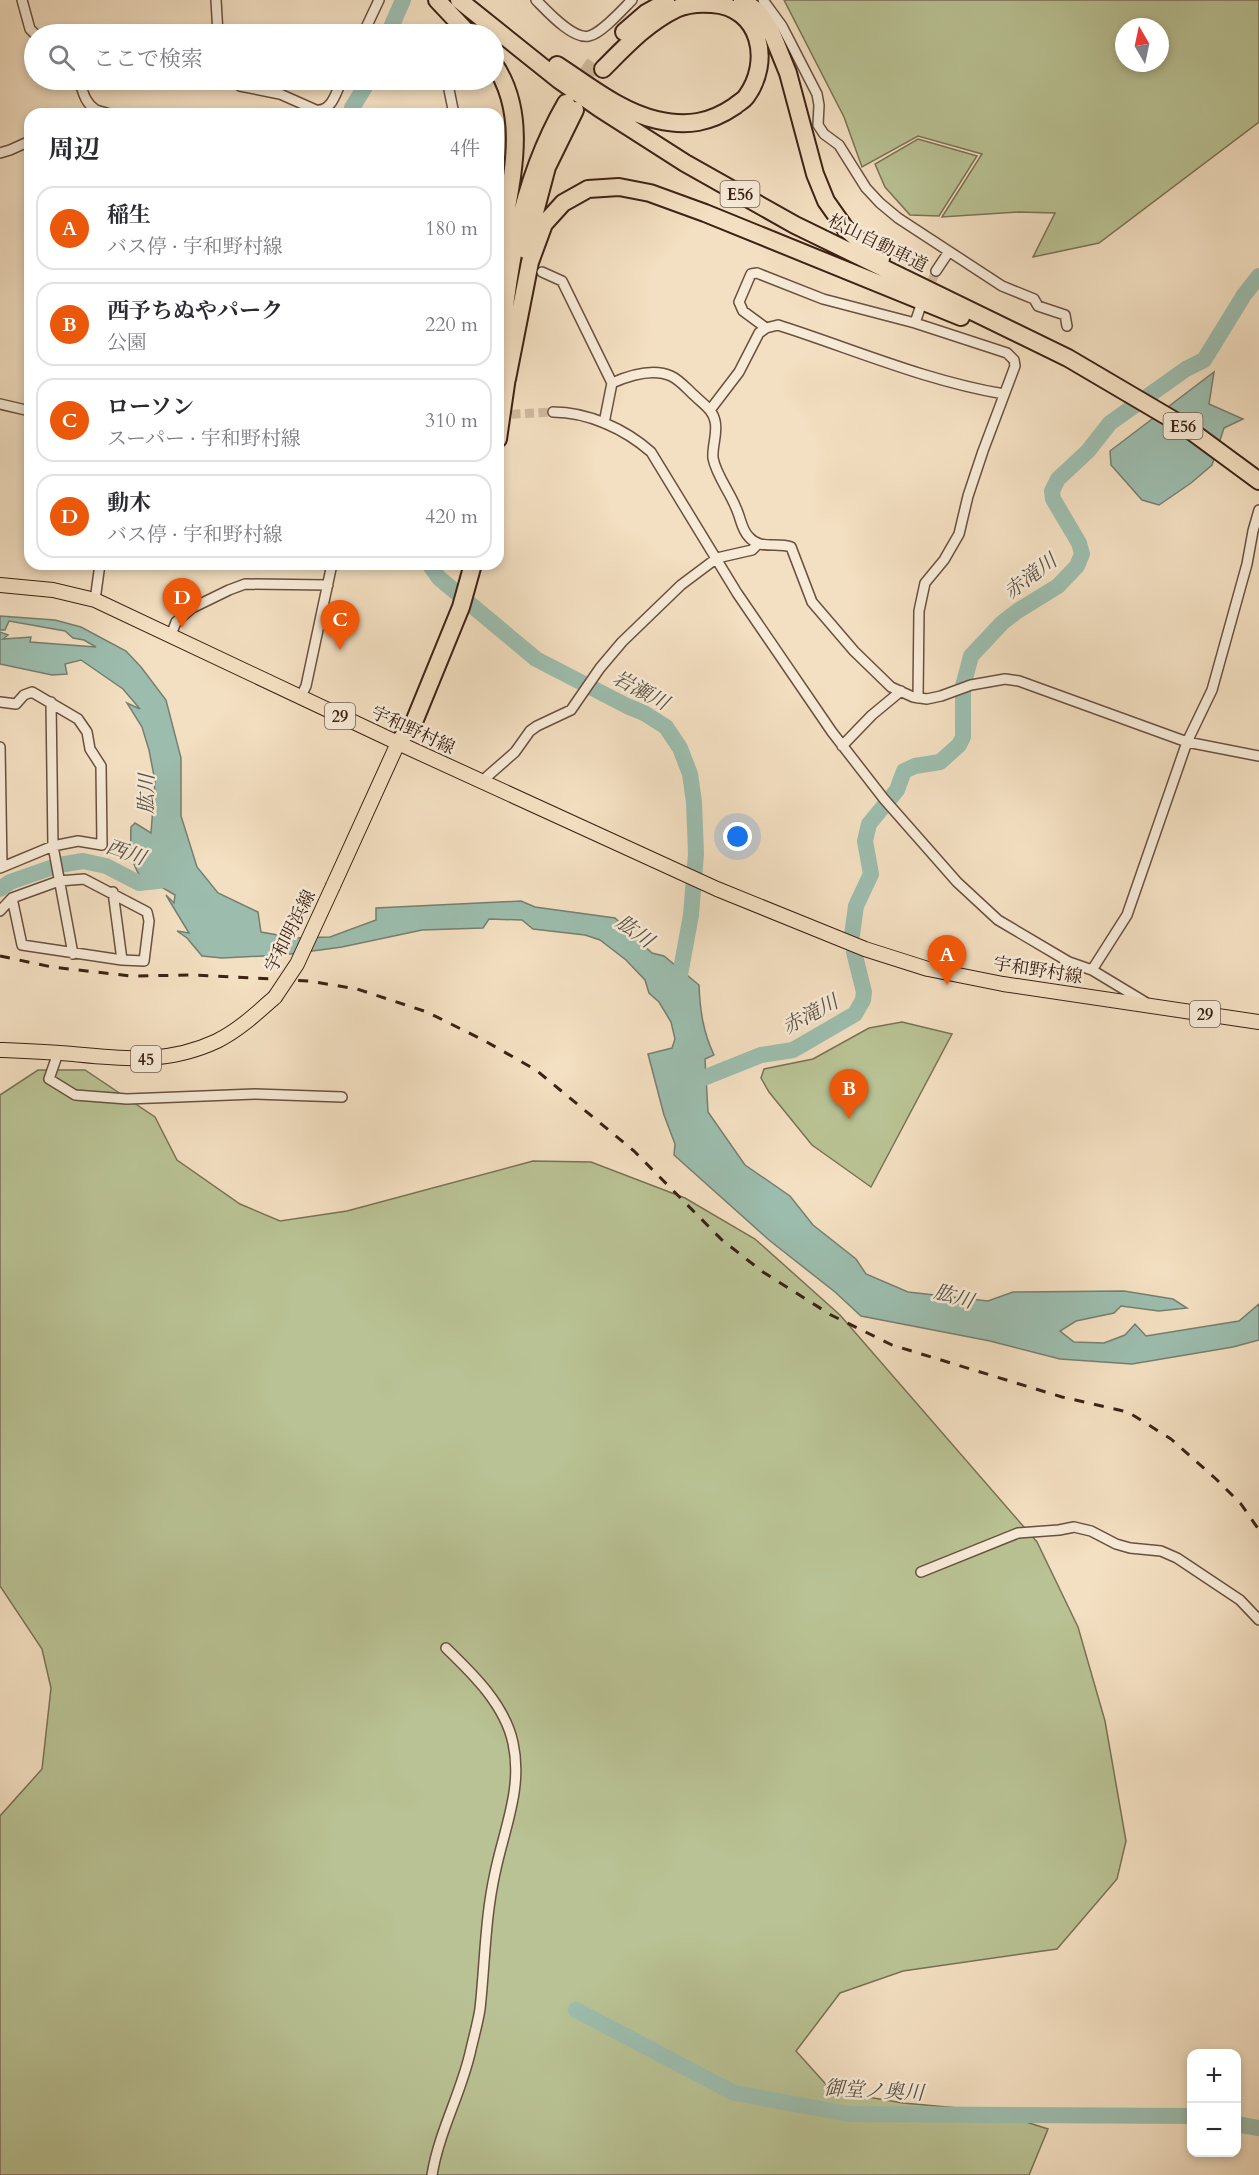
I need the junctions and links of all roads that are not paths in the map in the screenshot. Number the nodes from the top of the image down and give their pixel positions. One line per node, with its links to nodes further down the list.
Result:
1 (22, 0): 13 (street)
2 (216, 0): 14 (street)
3 (379, 0): 15 (street)
4 (436, 0): 16 (highway)
5 (459, 0): 12 (highway, 松山自動車道 / E56)
6 (468, 0): 12 (highway, 松山自動車道 / E56)
7 (536, 0): 8 (street)
8 (632, 0)
9 (669, 0): 17 (highway)
10 (742, 0): 37 (highway)
11 (763, 0): 34 (street)
12 (490, 23)
13 (29, 24)
14 (217, 24)
15 (368, 24)
16 (459, 24)
17 (504, 32)
18 (504, 34): 37 (highway, 松山自動車道 / E56)
19 (504, 82): 33 (highway)
20 (82, 90): 26 (street)
21 (260, 90): 24 (street)
22 (337, 90): 29 (street)
23 (449, 90): 30 (street)
24 (300, 104): 27 (street); 28 (street)
25 (571, 107): 43 (highway)
26 (91, 108)
27 (298, 108)
28 (311, 108)
29 (329, 108)
30 (453, 108)
31 (24, 144): 32 (street)
32 (0, 153)
33 (504, 221)
34 (948, 253): 35 (street); 40 (street)
35 (936, 271)
36 (542, 272): 45 (street)
37 (908, 280): 42 (highway, 松山自動車道 / E56)
38 (921, 308): 39 (street)
39 (915, 323): 41 (street); 46 (street)
40 (1066, 326)
41 (766, 327): 46 (street); 49 (street)
42 (1078, 364): 44 (highway); 52 (highway, 松山自動車道 / E56)
43 (504, 368)
44 (504, 370)
45 (612, 383): 49 (street); 51 (street)
46 (1004, 394): 68 (street)
47 (0, 404): 48 (street)
48 (24, 410)
49 (710, 410): 55 (street)
50 (553, 412): 51 (street)
51 (604, 423): 56 (street)
52 (1259, 481)
53 (1259, 510): 54 (street)
54 (1256, 534): 71 (street)
55 (758, 544): 56 (street); 66 (street)
56 (717, 558): 73 (street); 76 (street)
57 (99, 570): 63 (street)
58 (331, 570): 62 (street)
59 (464, 570): 64 (highway)
60 (471, 570): 64 (highway)
61 (0, 585): 63 (main road, 宇和野村線 / 29)
62 (328, 585): 65 (street); 67 (street)
63 (95, 600): 65 (main road, 宇和野村線 / 29)
64 (449, 627): 72 (highway)
65 (171, 635): 67 (main road, 宇和野村線 / 29)
66 (901, 691): 68 (street); 73 (street)
67 (300, 698): 72 (main road, 宇和野村線 / 29)
68 (918, 698): 71 (street)
69 (0, 702): 70 (street)
70 (51, 702): 77 (street); 77 (street)
71 (1187, 742): 75 (street); 85 (street)
72 (398, 743): 76 (main road, 宇和野村線 / 29); 89 (main road, 宇和明浜線 / 45, bridge)
73 (842, 746): 85 (street)
74 (0, 747): 78 (street)
75 (1259, 756)
76 (482, 782): 86 (main road, 宇和野村線 / 29)
77 (53, 846): 78 (street); 79 (street)
78 (1, 868)
79 (58, 876): 80 (street); 81 (street); 83 (street)
80 (113, 892): 84 (street); 84 (street)
81 (12, 898): 82 (street); 83 (street)
82 (0, 912)
83 (73, 954): 84 (street)
84 (122, 960)
85 (1092, 970): 86 (street)
86 (1151, 1006): 87 (main road, 宇和野村線 / 29)
87 (1259, 1022)
88 (0, 1050): 89 (main road, 宇和明浜線 / 45)
89 (58, 1053): 90 (street)
90 (342, 1097)
91 (921, 1572): 92 (street)
92 (1259, 1620)
93 (446, 1648): 94 (street)
94 (432, 2175)

